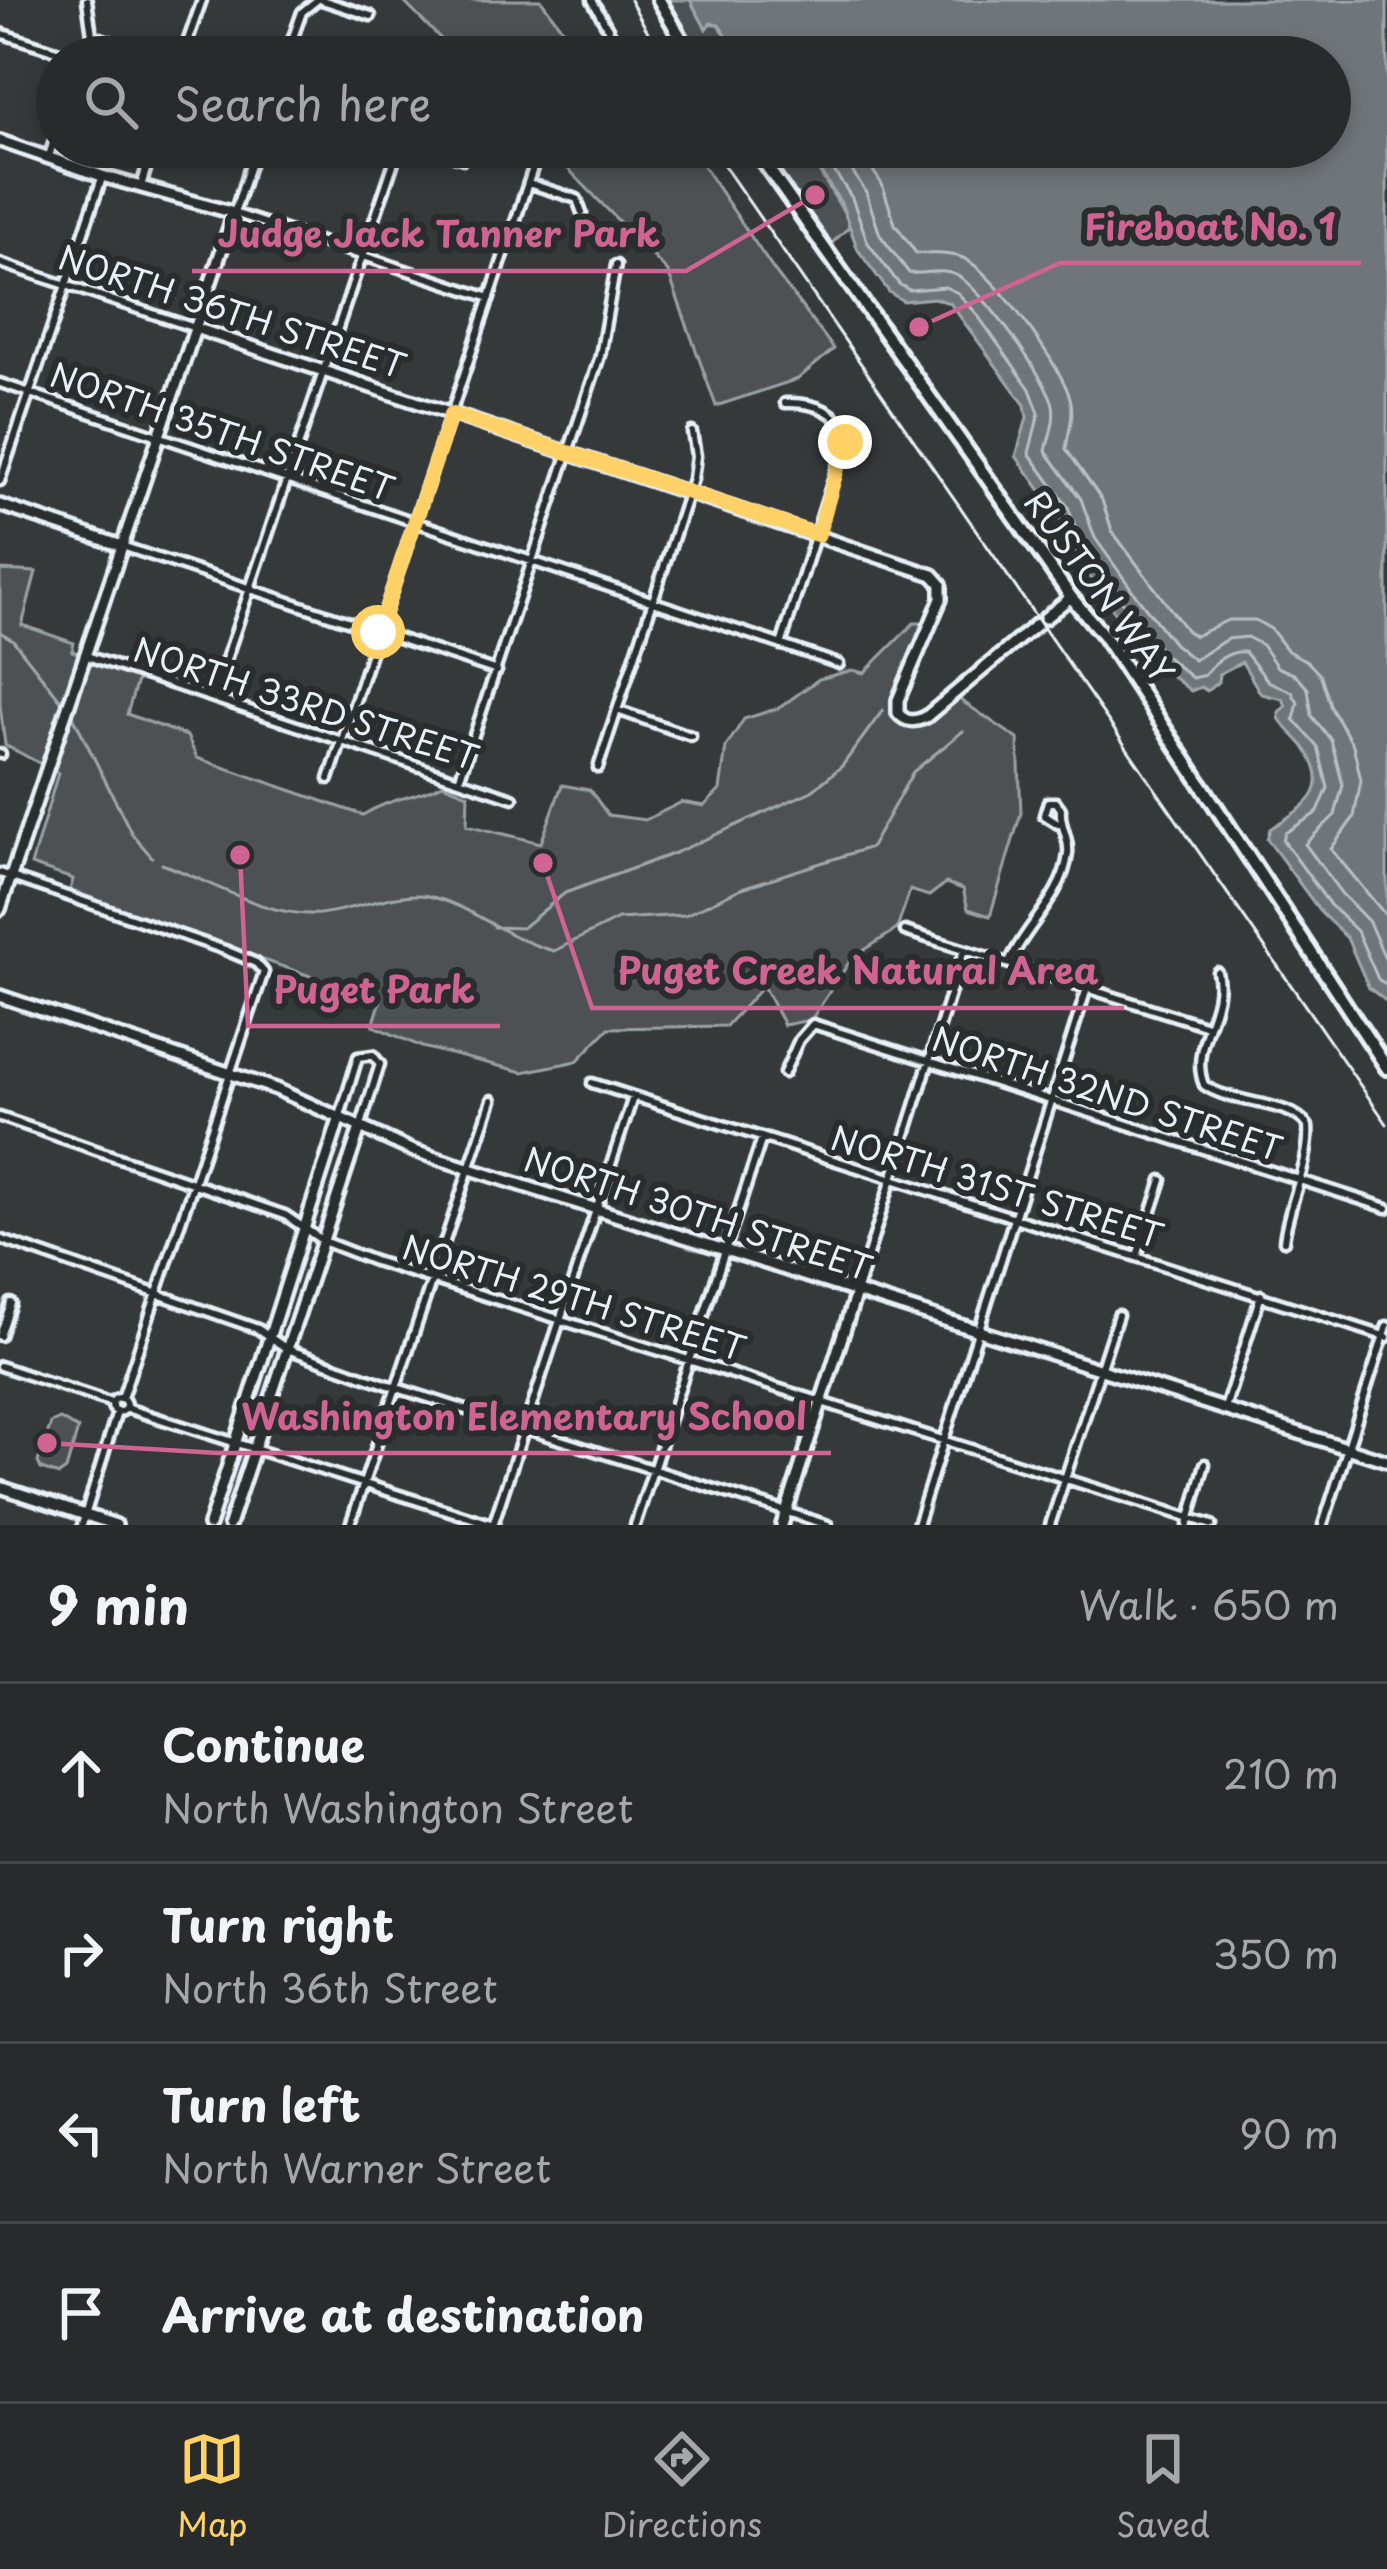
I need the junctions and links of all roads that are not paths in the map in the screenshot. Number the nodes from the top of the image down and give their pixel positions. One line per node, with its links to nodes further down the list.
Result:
1 (87, 0): 8 (street)
2 (202, 0): 10 (street)
3 (592, 0): 12 (street)
4 (659, 0): 13 (main road)
5 (316, 1): 6 (street); 11 (street)
6 (371, 16)
7 (0, 33): 14 (street)
8 (92, 35): 9 (street)
9 (95, 36)
10 (189, 36)
11 (293, 36)
12 (612, 36)
13 (680, 36)
14 (36, 44)
15 (0, 141): 16 (street)
16 (36, 153)
17 (80, 168): 23 (street)
18 (147, 168): 25 (street)
19 (249, 168): 26 (street)
20 (391, 168): 28 (street)
21 (533, 168): 24 (street)
22 (768, 168): 51 (main road, RUSTON WAY)
23 (103, 176): 25 (street); 31 (street)
24 (528, 183): 27 (street); 32 (street)
25 (141, 186): 26 (street)
26 (234, 212): 28 (street); 33 (street)
27 (582, 213)
28 (362, 255): 32 (street); 34 (street)
29 (0, 263): 31 (street, NORTH 36TH STREET)
30 (616, 265): 41 (street)
31 (67, 285): 33 (street, NORTH 36TH STREET); 36 (street)
32 (490, 298): 38 (street)
33 (195, 328): 34 (street, NORTH 36TH STREET); 40 (street)
34 (324, 369): 38 (street, NORTH 36TH STREET); 42 (street)
35 (0, 383): 36 (street, NORTH 35TH STREET)
36 (29, 393): 40 (street, NORTH 35TH STREET); 43 (street)
37 (785, 403): 47 (street)
38 (451, 414): 41 (street, NORTH 36TH STREET); 46 (street)
39 (692, 432): 44 (street)
40 (158, 436): 42 (street, NORTH 35TH STREET); 48 (street)
41 (568, 452): 44 (street, NORTH 36TH STREET); 49 (street)
42 (287, 479): 46 (street, NORTH 35TH STREET); 50 (street)
43 (0, 481)
44 (689, 491): 47 (street, NORTH 36TH STREET); 52 (street)
45 (0, 505): 48 (street)
46 (415, 522): 49 (street, NORTH 35TH STREET); 53 (street)
47 (818, 535): 51 (street, NORTH 36TH STREET); 54 (street)
48 (122, 546): 50 (street); 55 (street)
49 (534, 562): 52 (street, NORTH 35TH STREET); 57 (street)
50 (250, 589): 53 (street); 58 (street)
51 (1071, 596): 77 (main road, RUSTON WAY)
52 (654, 602): 54 (street, NORTH 35TH STREET); 59 (street)
53 (378, 632): 57 (street); 61 (street)
54 (781, 645): 56 (street, NORTH 35TH STREET)
55 (83, 660): 58 (street, NORTH 33RD STREET); 67 (street)
56 (839, 664)
57 (496, 671): 64 (street)
58 (213, 698): 61 (street, NORTH 33RD STREET)
59 (617, 710): 60 (street); 62 (street)
60 (691, 736)
61 (341, 741): 63 (street); 64 (street, NORTH 33RD STREET)
62 (598, 768)
63 (328, 779)
64 (459, 780): 65 (street, NORTH 33RD STREET)
65 (513, 798)
66 (1058, 824): 71 (street)
67 (5, 875): 68 (street); 79 (street)
68 (0, 909)
69 (905, 931): 70 (street)
70 (964, 950): 71 (street); 76 (street)
71 (1009, 963): 73 (street)
72 (1217, 972): 75 (street)
73 (1087, 988): 75 (street); 83 (street)
74 (0, 996): 79 (street, NORTH 30TH STREET)
75 (1208, 1026): 91 (street)
76 (927, 1063): 78 (street, NORTH 32ND STREET); 83 (street, NORTH 32ND STREET); 89 (street)
77 (1387, 1068)
78 (784, 1073)
79 (230, 1074): 85 (street, NORTH 30TH STREET); 92 (street)
80 (592, 1083): 81 (street, NORTH 31ST STREET)
81 (633, 1097): 87 (street, NORTH 31ST STREET); 94 (street)
82 (492, 1100): 88 (street)
83 (1052, 1102): 91 (street, NORTH 32ND STREET); 95 (street)
84 (0, 1117): 92 (street, NORTH 29TH STREET)
85 (340, 1117): 86 (street, NORTH 30TH STREET); 86 (street); 96 (street)
86 (360, 1128): 88 (street, NORTH 30TH STREET); 98 (street)
87 (762, 1138): 89 (street, NORTH 31ST STREET); 100 (street)
88 (469, 1169): 94 (street, NORTH 30TH STREET); 102 (street)
89 (891, 1179): 95 (street, NORTH 31ST STREET); 104 (street)
90 (1162, 1180): 101 (street)
91 (1297, 1180): 93 (street, NORTH 32ND STREET); 99 (street)
92 (195, 1183): 96 (street, NORTH 29TH STREET); 103 (street)
93 (1387, 1208)
94 (597, 1210): 100 (street, NORTH 30TH STREET); 108 (street)
95 (1015, 1218): 101 (street, NORTH 31ST STREET); 110 (street)
96 (305, 1231): 98 (street, NORTH 29TH STREET); 112 (street)
97 (0, 1239): 103 (street)
98 (322, 1241): 102 (street, NORTH 29TH STREET); 114 (street)
99 (1284, 1241)
100 (724, 1251): 104 (street, NORTH 30TH STREET); 115 (street)
101 (1137, 1256): 105 (street, NORTH 31ST STREET)
102 (433, 1279): 108 (street, NORTH 29TH STREET); 118 (street)
103 (157, 1292): 112 (street); 119 (street)
104 (856, 1293): 110 (street, NORTH 30TH STREET); 120 (street)
105 (1261, 1295): 113 (street, NORTH 31ST STREET); 123 (street)
106 (10, 1303): 111 (street)
107 (1118, 1315): 117 (street)
108 (561, 1319): 115 (street, NORTH 29TH STREET); 125 (street)
109 (1387, 1326): 113 (street)
110 (980, 1331): 117 (street, NORTH 30TH STREET); 126 (street)
111 (0, 1336)
112 (270, 1336): 114 (street); 127 (street)
113 (1385, 1337): 129 (street)
114 (286, 1348): 118 (street); 128 (street)
115 (689, 1359): 120 (street, NORTH 29TH STREET); 132 (street)
116 (0, 1366): 121 (street)
117 (1101, 1369): 123 (street, NORTH 30TH STREET); 133 (street)
118 (394, 1387): 125 (street); 134 (street)
119 (122, 1398): 121 (street); 122 (street)
120 (820, 1402): 126 (street, NORTH 29TH STREET); 136 (street)
121 (112, 1403): 124 (street)
122 (126, 1408): 124 (street); 127 (street)
123 (1225, 1408): 129 (street, NORTH 30TH STREET)
124 (117, 1412): 137 (street)
125 (525, 1428): 132 (street); 143 (street)
126 (945, 1441): 133 (street, NORTH 29TH STREET); 147 (street)
127 (235, 1442): 128 (street); 140 (street)
128 (254, 1448): 134 (street); 141 (street)
129 (1347, 1448): 130 (street, NORTH 30TH STREET); 150 (street)
130 (1387, 1461)
131 (1205, 1464): 138 (street)
132 (653, 1469): 136 (street); 144 (street)
133 (1065, 1479): 138 (street, NORTH 29TH STREET); 148 (street)
134 (363, 1483): 142 (street); 143 (street)
135 (0, 1487): 137 (street)
136 (786, 1511): 145 (street); 146 (street)
137 (83, 1520): 139 (street)
138 (1188, 1521): 149 (street, NORTH 29TH STREET)
139 (116, 1525)
140 (209, 1525)
141 (229, 1525)
142 (350, 1525)
143 (493, 1525)
144 (635, 1525)
145 (782, 1525)
146 (828, 1525)
147 (917, 1525)
148 (1050, 1525)
149 (1212, 1525)
150 (1323, 1525)

